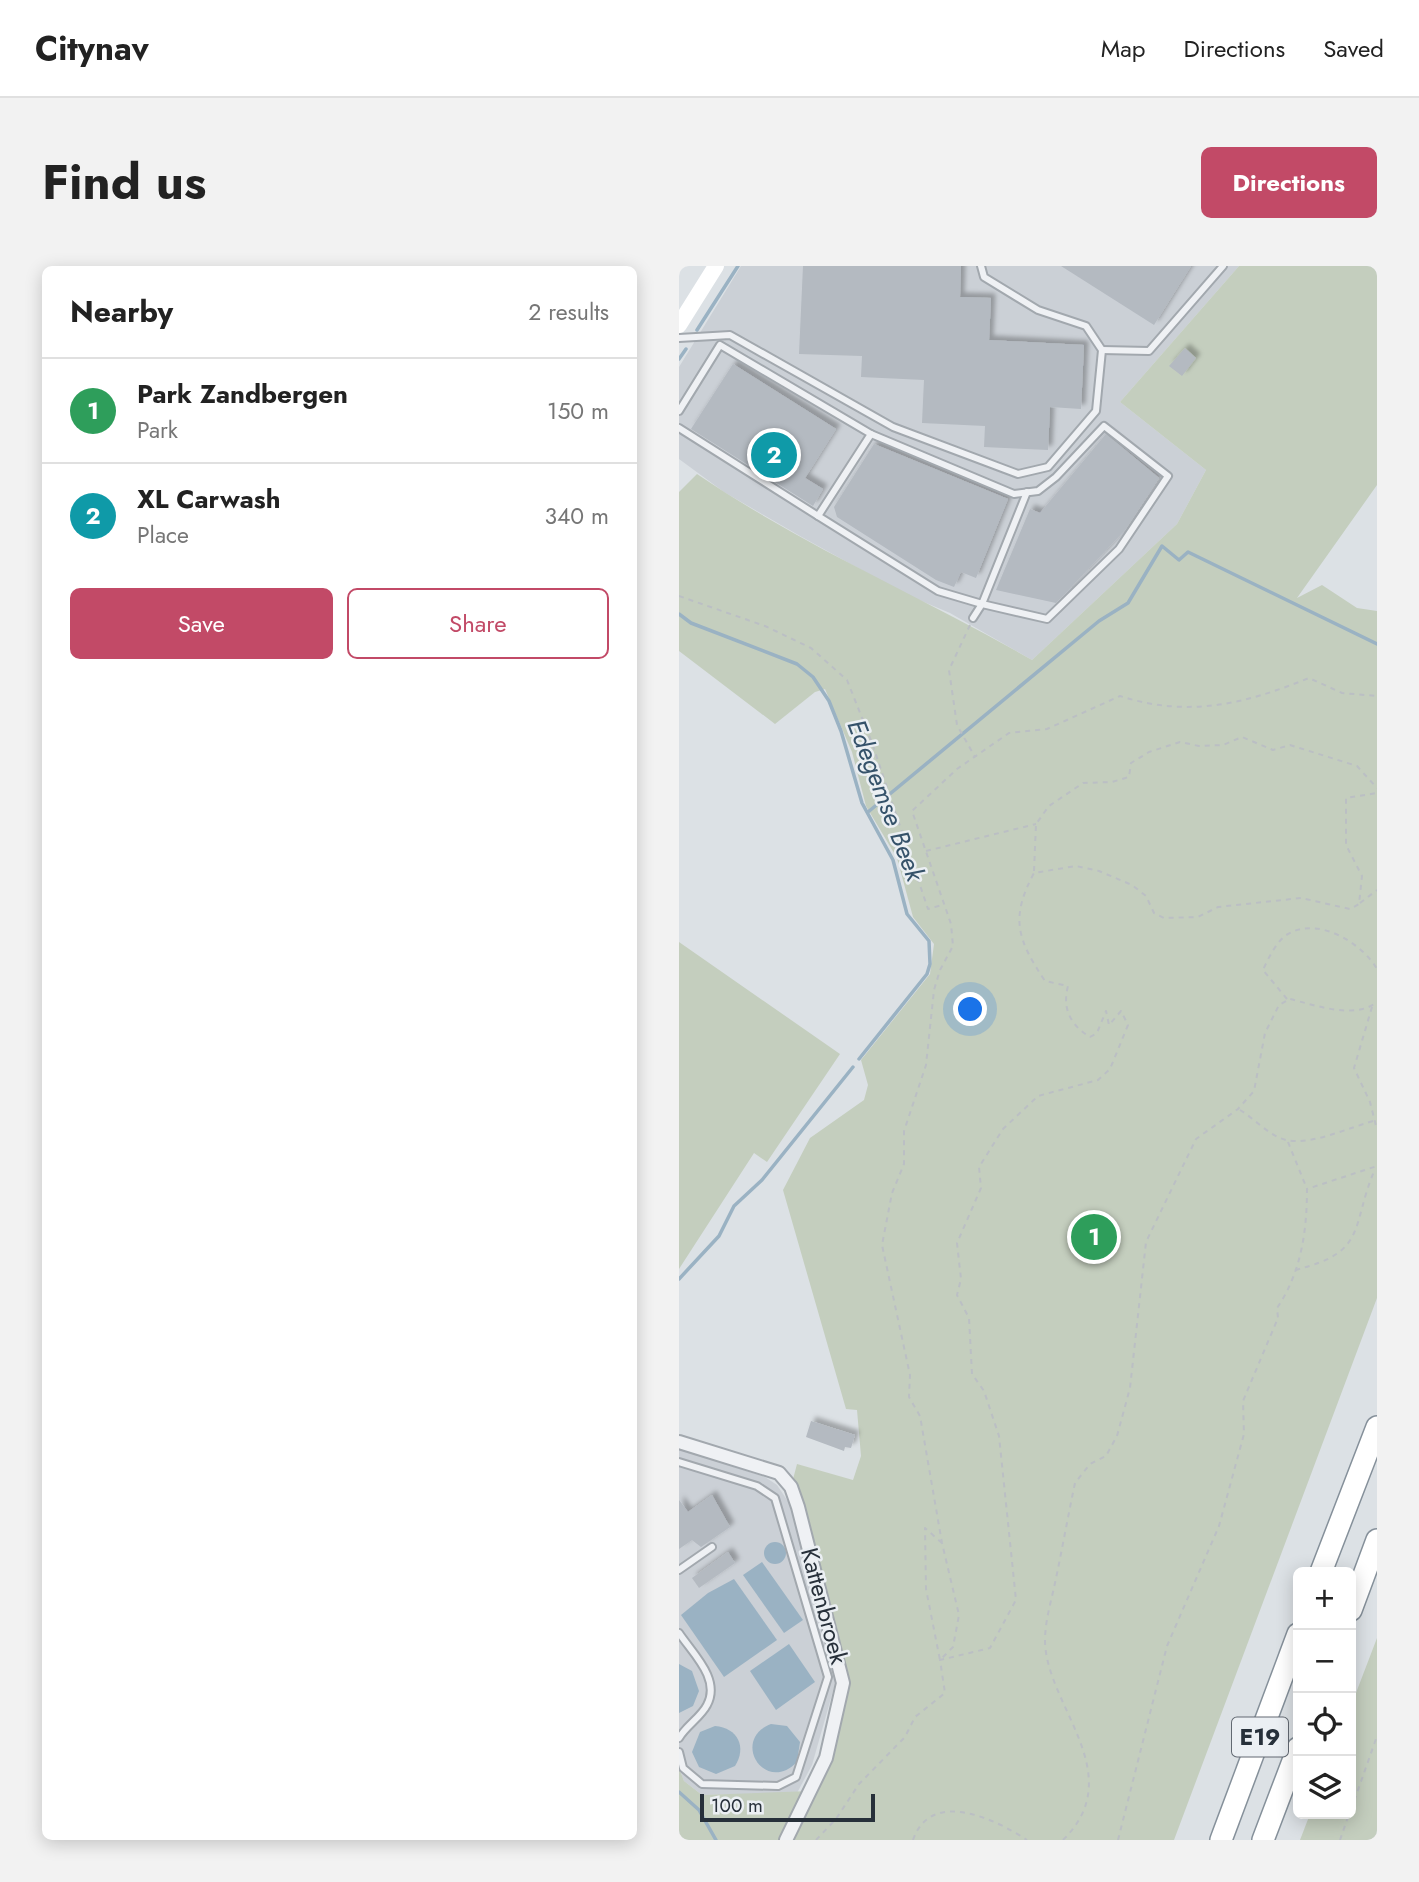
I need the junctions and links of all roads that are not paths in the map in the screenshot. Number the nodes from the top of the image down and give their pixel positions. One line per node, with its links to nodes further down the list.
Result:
1 (716, 266): 4 (main road)
2 (981, 266): 6 (lane)
3 (1223, 266): 6 (lane)
4 (679, 325)
5 (679, 338): 6 (lane)
6 (1102, 350)
7 (679, 411): 9 (lane)
8 (679, 428): 11 (lane)
9 (871, 434): 10 (lane); 11 (lane)
10 (1027, 492): 12 (lane); 12 (lane)
11 (818, 516): 12 (lane)
12 (982, 604): 13 (lane)
13 (973, 618)
14 (1377, 1427): 19 (highway)
15 (679, 1442): 27 (street, Kattenbroek)
16 (679, 1462): 25 (lane)
17 (1377, 1540): 21 (highway)
18 (712, 1547): 20 (lane)
19 (1323, 1567)
20 (679, 1570)
21 (1356, 1597)
22 (679, 1633): 24 (lane)
23 (1293, 1647): 28 (highway, E19)
24 (679, 1738)
25 (679, 1752)
26 (1295, 1756): 29 (highway, E19)
27 (786, 1840)
28 (1221, 1840)
29 (1263, 1840)

